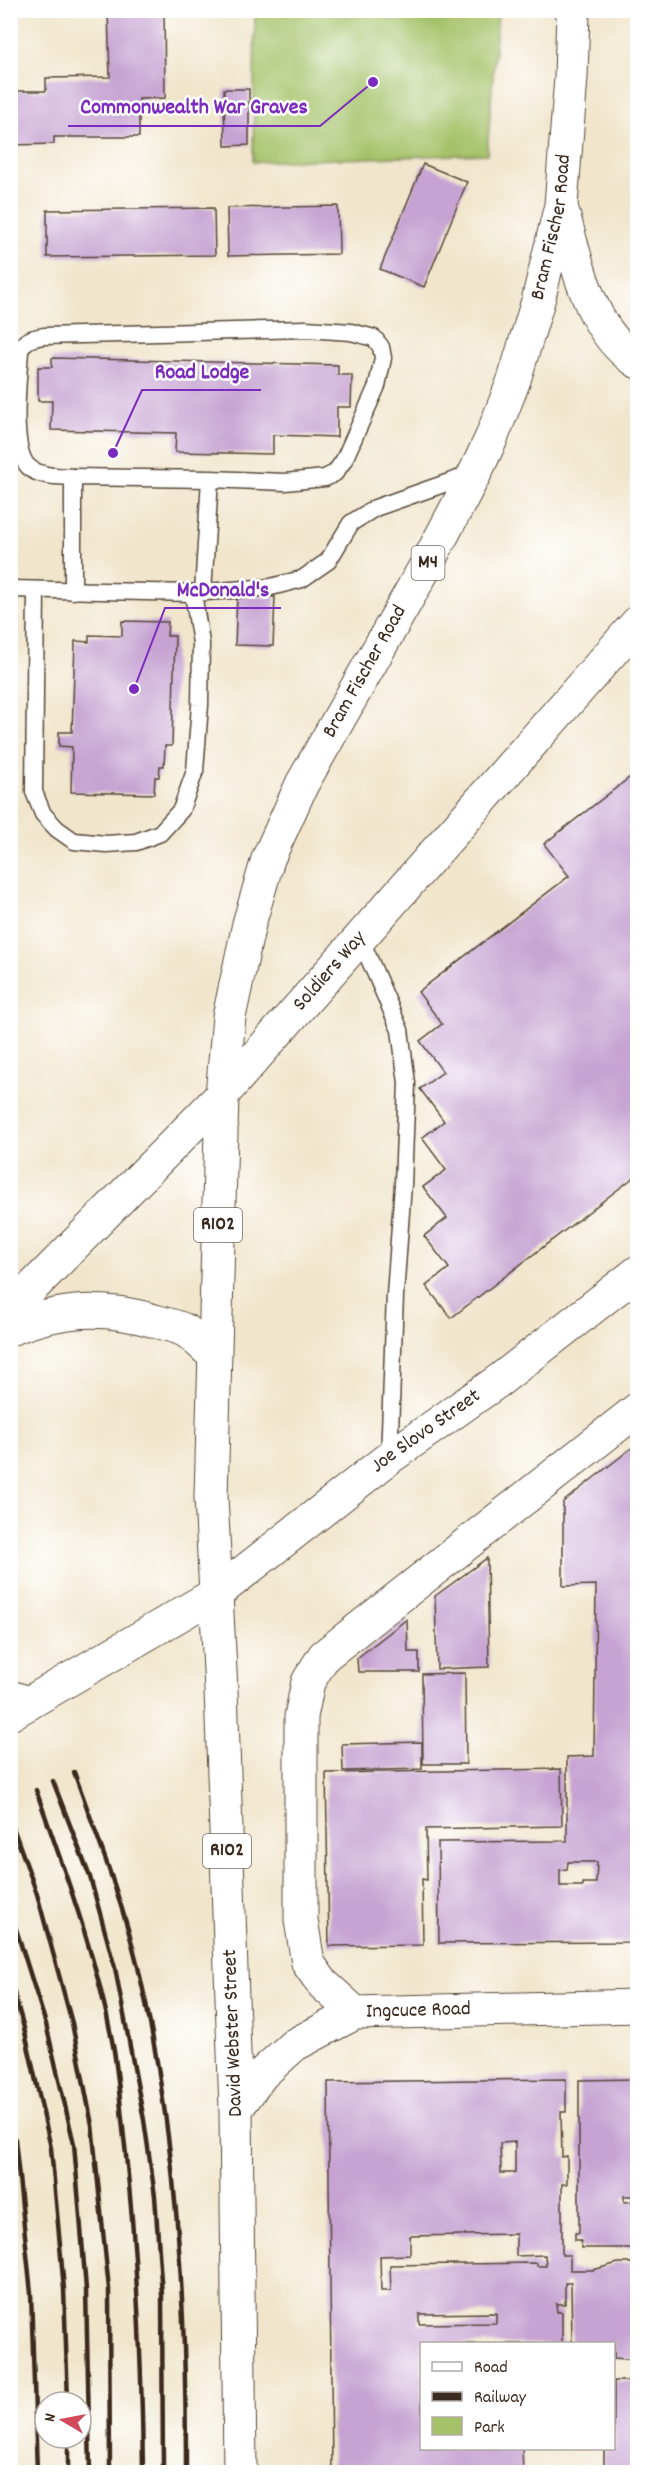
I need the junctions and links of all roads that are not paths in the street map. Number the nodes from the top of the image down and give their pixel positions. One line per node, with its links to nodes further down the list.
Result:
1 (573, 10): 2 (main road, Bram Fischer Road / M4)
2 (561, 205): 3 (main road); 4 (main road, Bram Fischer Road / M4)
3 (638, 362)
4 (475, 473): 10 (lane); 13 (main road, Bram Fischer Road / M4)
5 (73, 477): 6 (lane); 6 (lane); 9 (lane)
6 (210, 479): 10 (lane)
7 (10, 589): 8 (lane)
8 (36, 590): 9 (lane); 10 (lane)
9 (73, 591): 10 (lane)
10 (198, 593)
11 (638, 622): 12 (main road, Soldiers Way)
12 (360, 938): 13 (main road, Soldiers Way); 19 (lane)
13 (222, 1095): 15 (main road, Soldiers Way); 17 (main road, R102)
14 (638, 1272): 19 (main road, Joe Slovo Street)
15 (10, 1310)
16 (10, 1329): 17 (main road)
17 (214, 1355): 20 (main road, R102)
18 (638, 1408): 23 (main road)
19 (389, 1458): 20 (main road, Joe Slovo Street)
20 (217, 1593): 21 (main road, Joe Slovo Street); 24 (main road, David Webster Street / R102)
21 (17, 1704)
22 (638, 2006): 23 (main road, Ingcuce Road)
23 (355, 2013): 24 (main road, Ingcuce Road)
24 (236, 2109): 25 (main road, David Webster Street / R102)
25 (240, 2472)

